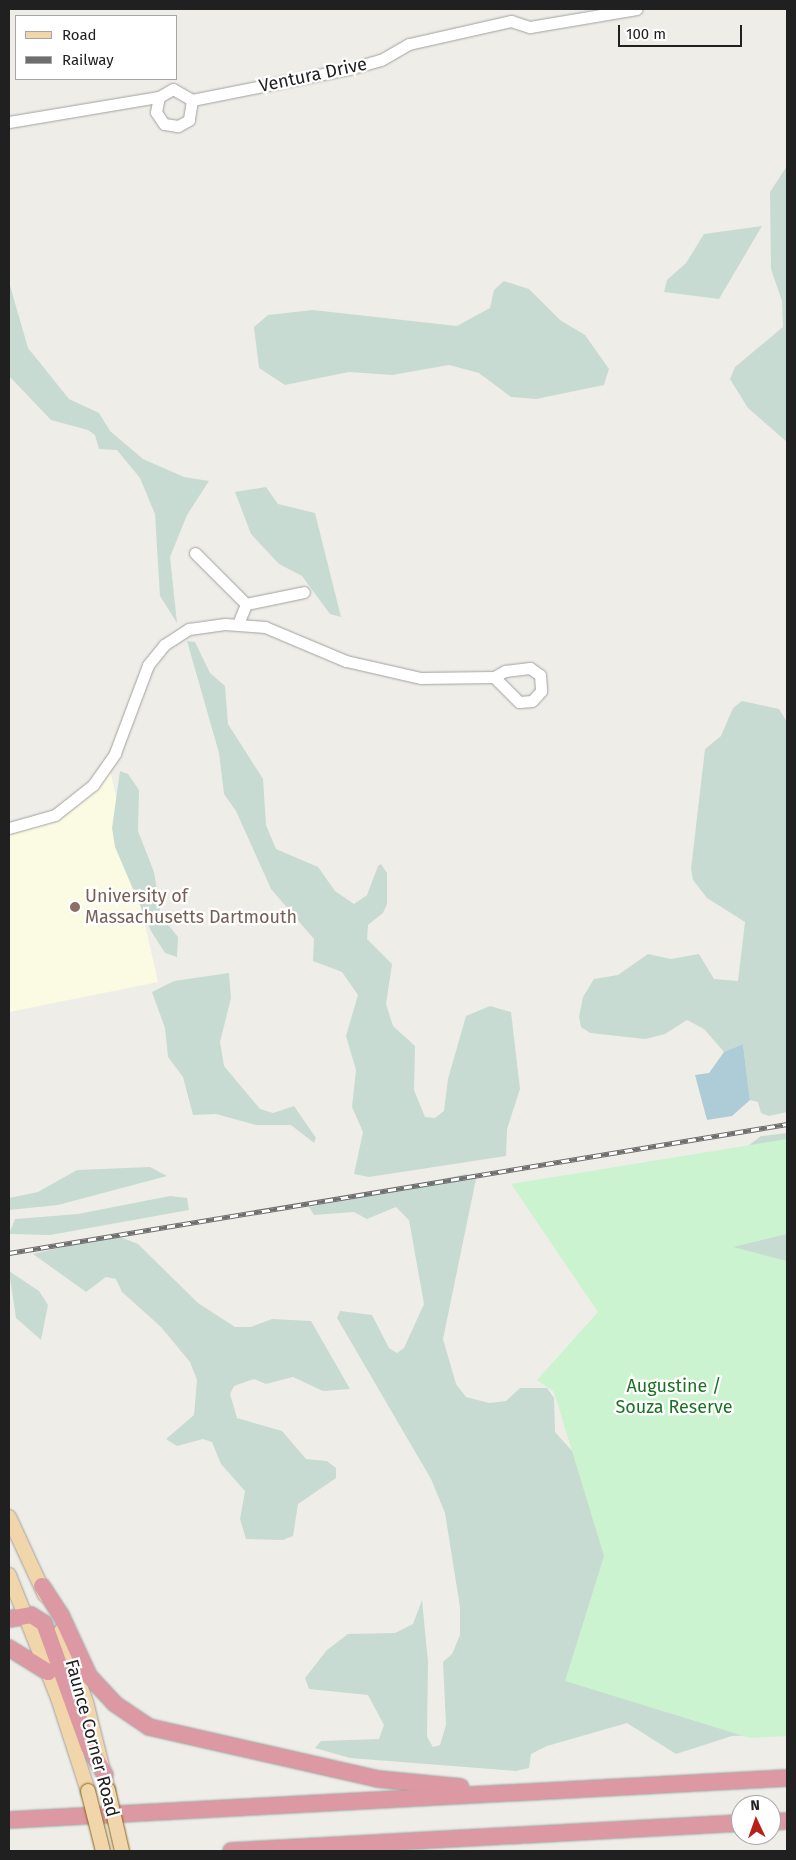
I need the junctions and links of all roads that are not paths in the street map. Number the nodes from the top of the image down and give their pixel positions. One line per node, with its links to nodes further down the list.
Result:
1 (636, 9): 3 (street, Ventura Drive)
2 (159, 97): 3 (street, Ventura Drive); 3 (street); 4 (street, Ventura Drive)
3 (192, 100)
4 (9, 122)
5 (195, 554): 7 (street)
6 (304, 592): 7 (street)
7 (246, 604): 8 (street)
8 (238, 624): 9 (street); 10 (street)
9 (494, 677)
10 (9, 828)
11 (9, 1517): 13 (main road, Faunce Corner Road)
12 (9, 1575): 14 (main road, Faunce Corner Road)
13 (42, 1586): 19 (main road, Faunce Corner Road); 20 (highway)
14 (26, 1615): 15 (highway); 17 (main road, Faunce Corner Road); 19 (highway)
15 (9, 1619)
16 (9, 1648): 17 (highway)
17 (48, 1672): 26 (main road, Faunce Corner Road, bridge)
18 (787, 1778): 20 (highway)
19 (106, 1783): 27 (main road, Faunce Corner Road, bridge)
20 (520, 1793): 22 (highway)
21 (9, 1813): 22 (highway)
22 (65, 1817): 23 (highway)
23 (9, 1820)
24 (731, 1824): 25 (highway)
25 (509, 1836): 28 (highway); 29 (highway)
26 (103, 1851)
27 (122, 1851)
28 (232, 1851)
29 (424, 1851)

